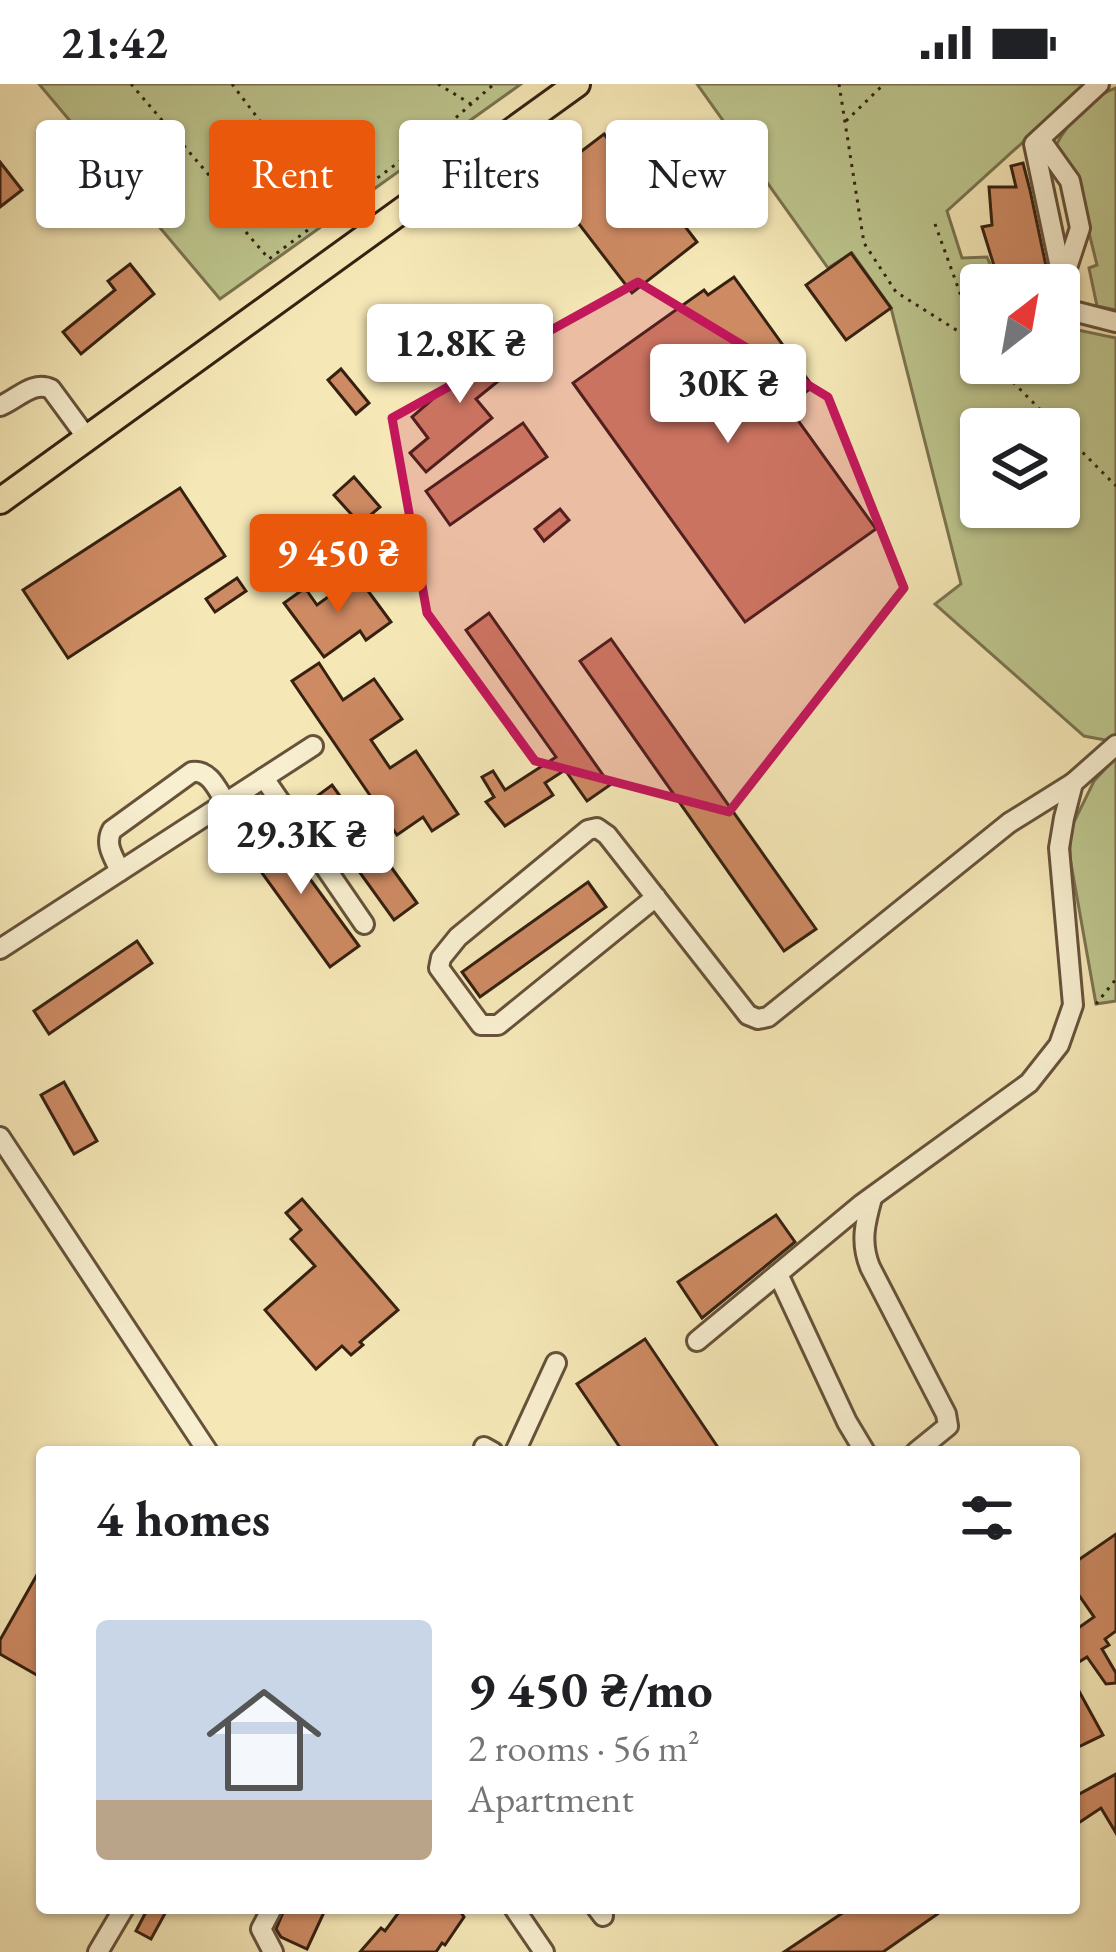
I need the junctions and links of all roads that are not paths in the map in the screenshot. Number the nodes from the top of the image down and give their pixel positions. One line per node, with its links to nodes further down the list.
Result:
1 (577, 84): 9 (main road)
2 (1099, 84): 3 (street)
3 (1040, 139): 4 (street); 5 (street)
4 (1060, 264)
5 (1068, 264)
6 (1080, 313): 7 (street)
7 (1116, 322)
8 (0, 406): 9 (street)
9 (87, 438): 10 (main road)
10 (0, 501)
11 (1116, 745): 14 (street)
12 (314, 746): 13 (street)
13 (264, 778): 15 (street); 18 (street)
14 (1072, 783): 17 (street); 21 (street)
15 (226, 803): 16 (street); 16 (street)
16 (120, 871): 19 (street)
17 (656, 897): 17 (street)
18 (364, 924)
19 (0, 949)
20 (0, 1137): 25 (street)
21 (872, 1198): 22 (street); 28 (street)
22 (778, 1274): 23 (street); 27 (street)
23 (697, 1341)
24 (556, 1363): 26 (street)
25 (204, 1446)
26 (518, 1446)
27 (861, 1446)
28 (924, 1446)
29 (120, 1914): 32 (street)
30 (269, 1914): 33 (street)
31 (518, 1914): 34 (street)
32 (98, 1952)
33 (273, 1952)
34 (544, 1952)

